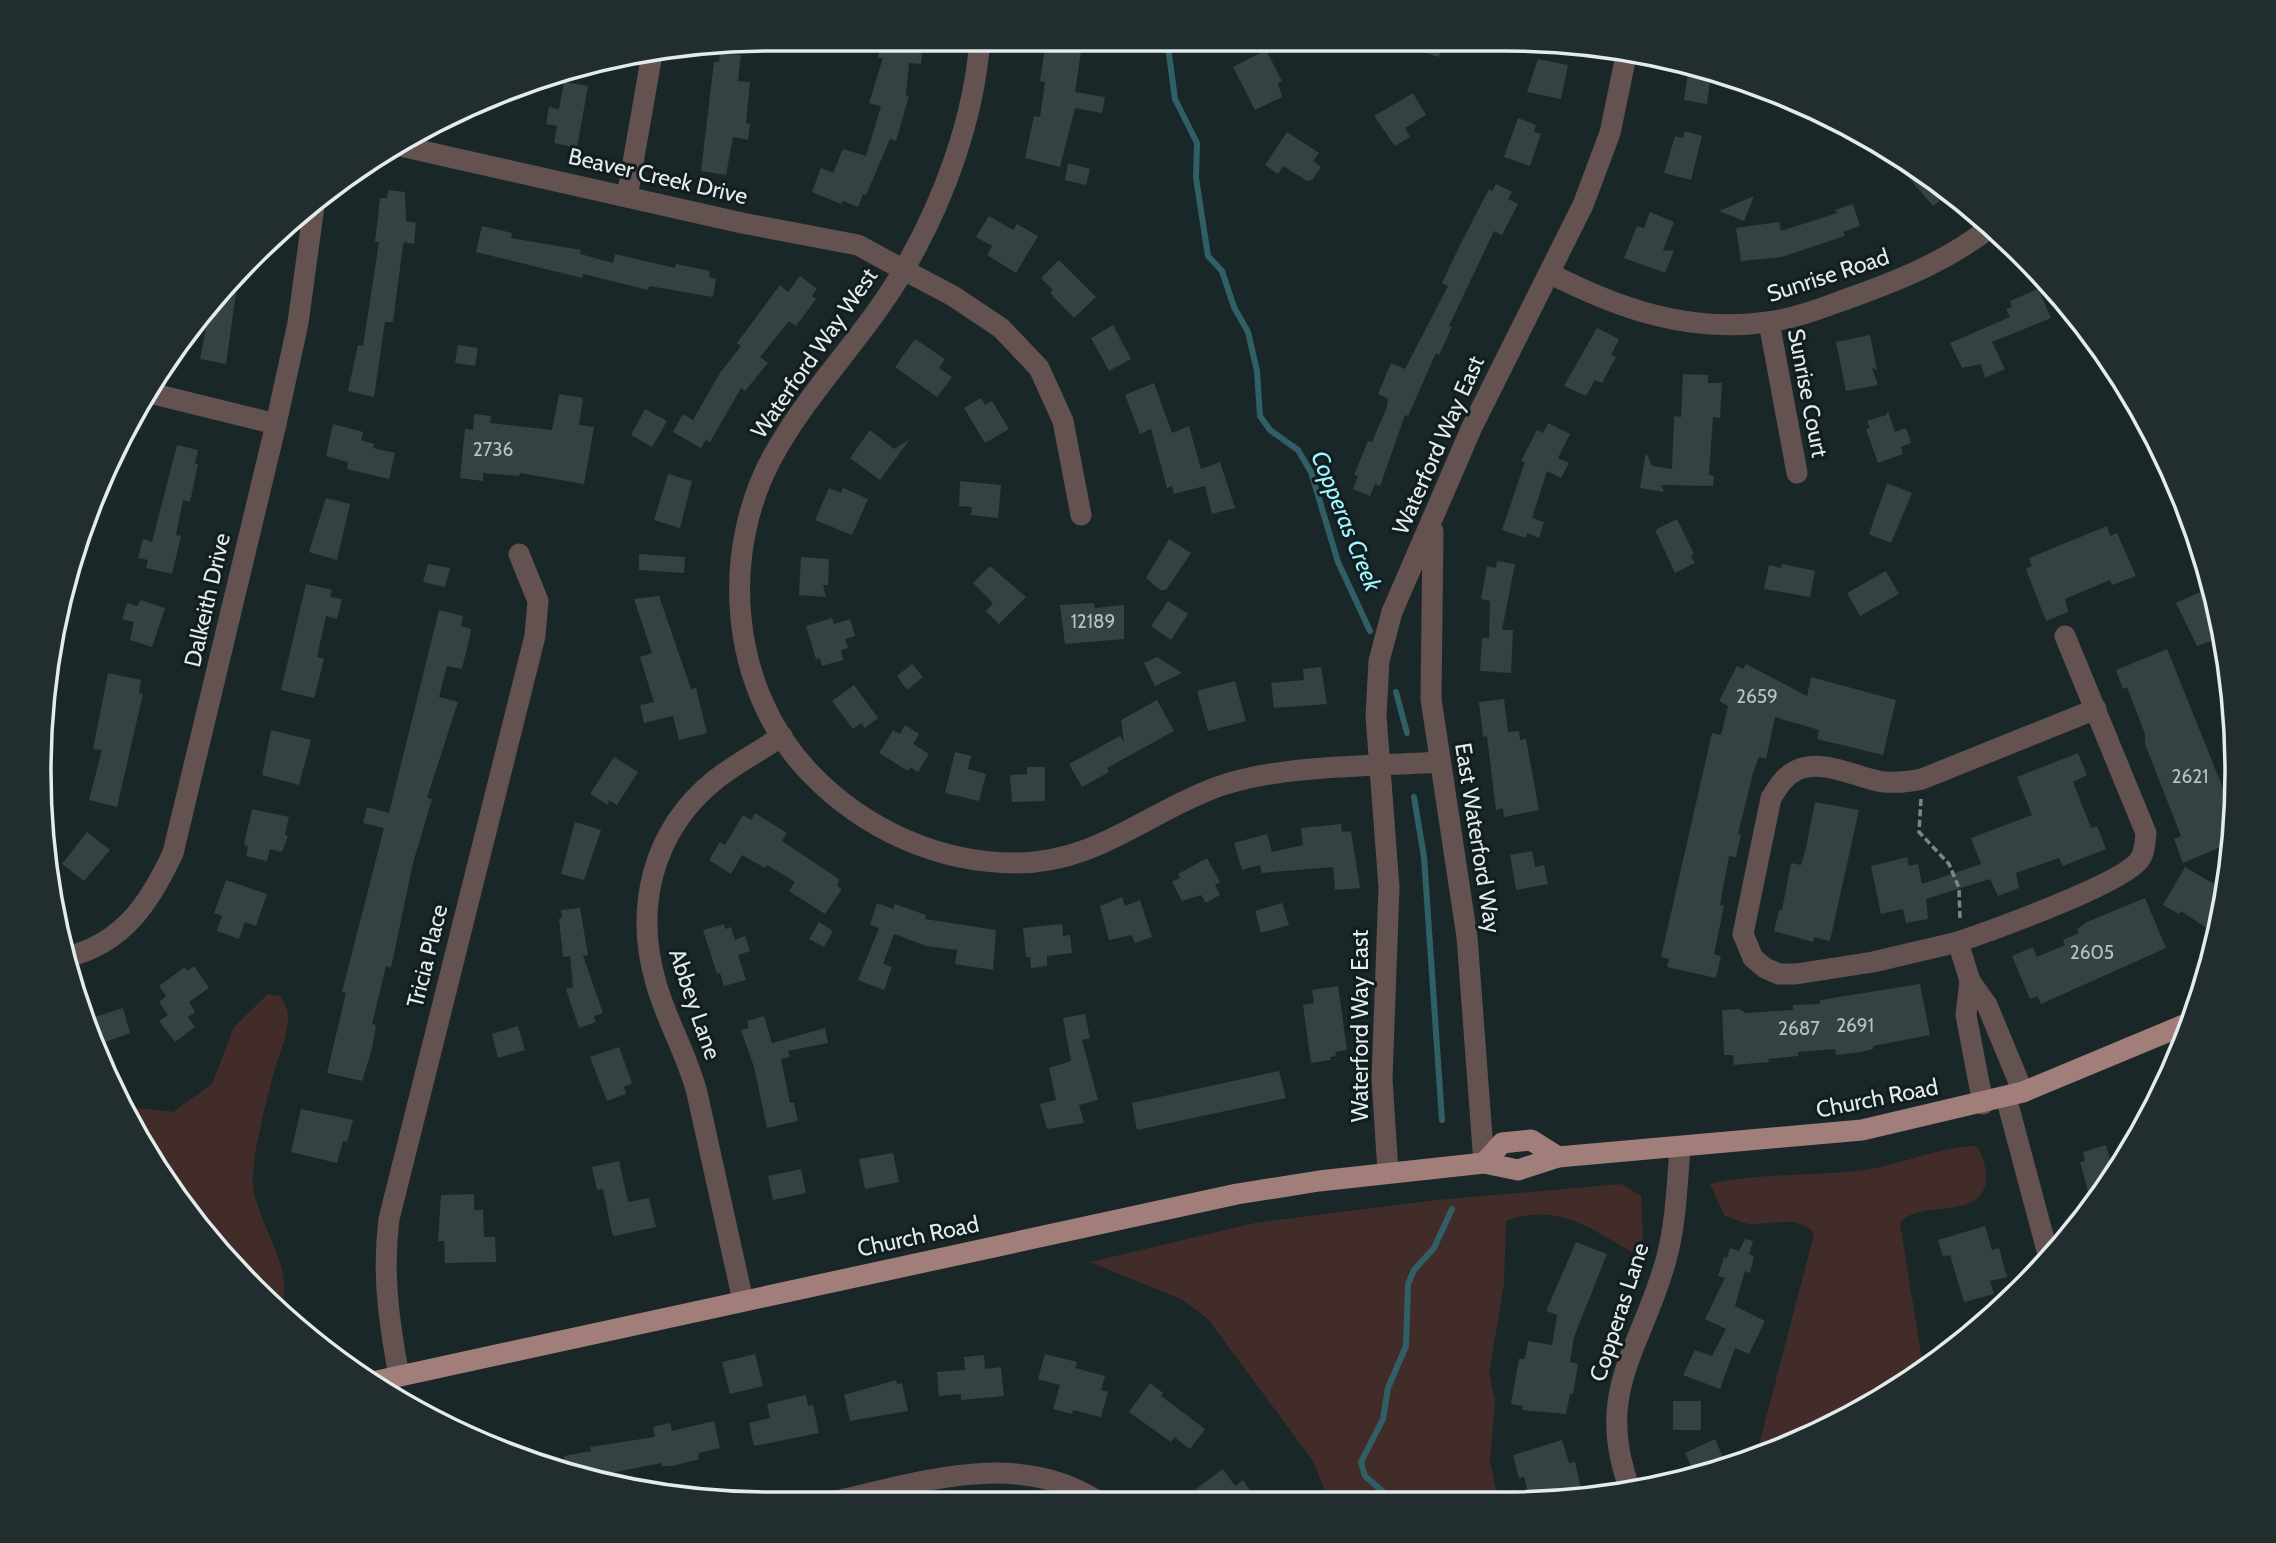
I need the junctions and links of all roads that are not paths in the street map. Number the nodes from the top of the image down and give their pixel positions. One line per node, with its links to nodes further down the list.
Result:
1 (978, 51): 8 (street, Waterford Way West)
2 (651, 62): 5 (street)
3 (1625, 62): 9 (street, Waterford Way East)
4 (409, 148): 5 (street, Beaver Creek Drive)
5 (627, 197): 8 (street, Beaver Creek Drive)
6 (313, 217): 12 (street, Dalkeith Drive)
7 (1983, 232): 10 (street, Sunrise Road)
8 (904, 270): 14 (street, Beaver Creek Drive); 19 (street, Waterford Way West)
9 (1549, 273): 10 (street, Sunrise Road); 15 (street, Waterford Way East)
10 (1769, 322): 13 (street, Sunrise Court)
11 (157, 395): 12 (street)
12 (276, 424): 23 (street, Dalkeith Drive)
13 (1797, 473)
14 (1080, 515)
15 (1433, 521): 20 (street, East Waterford Way); 21 (street, Waterford Way East)
16 (519, 554): 33 (street, Tricia Place)
17 (2065, 636): 18 (street)
18 (2096, 709): 22 (street); 22 (street)
19 (782, 736): 21 (street, Waterford Way West); 32 (street, Abbey Lane)
20 (1438, 762): 21 (street, Waterford Way West); 29 (street, East Waterford Way)
21 (1381, 766): 30 (street, Waterford Way East)
22 (1958, 942): 24 (street)
23 (74, 955)
24 (1970, 981): 26 (street); 27 (street)
25 (2178, 1028): 26 (main road, Church Road)
26 (2014, 1095): 27 (main road, Church Road); 31 (street)
27 (1983, 1104): 28 (main road, Church Road)
28 (1680, 1148): 29 (main road, Church Road); 35 (street, Copperas Lane)
29 (1484, 1163): 30 (main road, Church Road)
30 (1388, 1172): 32 (main road, Church Road)
31 (2047, 1246)
32 (743, 1301): 33 (main road, Church Road)
33 (399, 1376): 34 (main road, Church Road)
34 (384, 1379)
35 (1628, 1481)
36 (879, 1492): 37 (street)
37 (1082, 1492)

